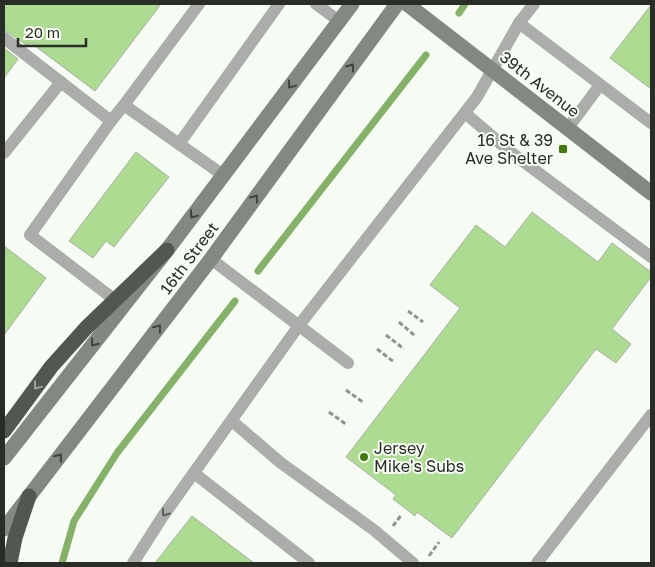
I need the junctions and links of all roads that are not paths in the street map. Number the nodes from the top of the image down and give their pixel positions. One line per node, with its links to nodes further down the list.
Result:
1 (199, 4): 14 (lane)
2 (278, 4): 19 (lane)
3 (316, 4): 8 (lane)
4 (352, 4): 8 (main road, 16th Street)
5 (397, 4): 25 (main road, 16th Street, one-way to 5)
6 (407, 4): 11 (main road, 39th Avenue)
7 (534, 4): 9 (lane)
8 (339, 21): 21 (main road, 16th Street, one-way to 21)
9 (519, 23): 11 (lane); 13 (lane)
10 (4, 38): 12 (lane)
11 (492, 68): 15 (lane); 18 (main road, 39th Avenue)
12 (61, 82): 16 (lane); 20 (lane)
13 (600, 85): 17 (lane); 18 (lane)
14 (124, 105): 16 (lane); 19 (lane)
15 (465, 113): 24 (lane); 27 (lane)
16 (111, 121): 26 (lane)
17 (651, 123)
18 (568, 128): 22 (main road, 39th Avenue)
19 (179, 144): 21 (lane)
20 (4, 153)
21 (223, 175): 23 (main road, 16th Street, one-way to 23)
22 (651, 193)
23 (167, 250): 26 (highway); 32 (main road, 16th Street, one-way to 32)
24 (651, 257)
25 (211, 259): 27 (lane); 34 (main road, 16th Street, one-way to 25)
26 (115, 300): 31 (highway, one-way to 31)
27 (300, 324): 28 (lane); 30 (lane)
28 (348, 363)
29 (651, 414): 40 (lane)
30 (232, 421): 33 (lane); 39 (lane)
31 (4, 431)
32 (4, 458)
33 (194, 473): 37 (lane, one-way to 37); 38 (lane)
34 (29, 496): 35 (main road, 16th Street); 36 (highway)
35 (4, 529)
36 (10, 563)
37 (133, 563)
38 (309, 563)
39 (413, 563)
40 (537, 563)

